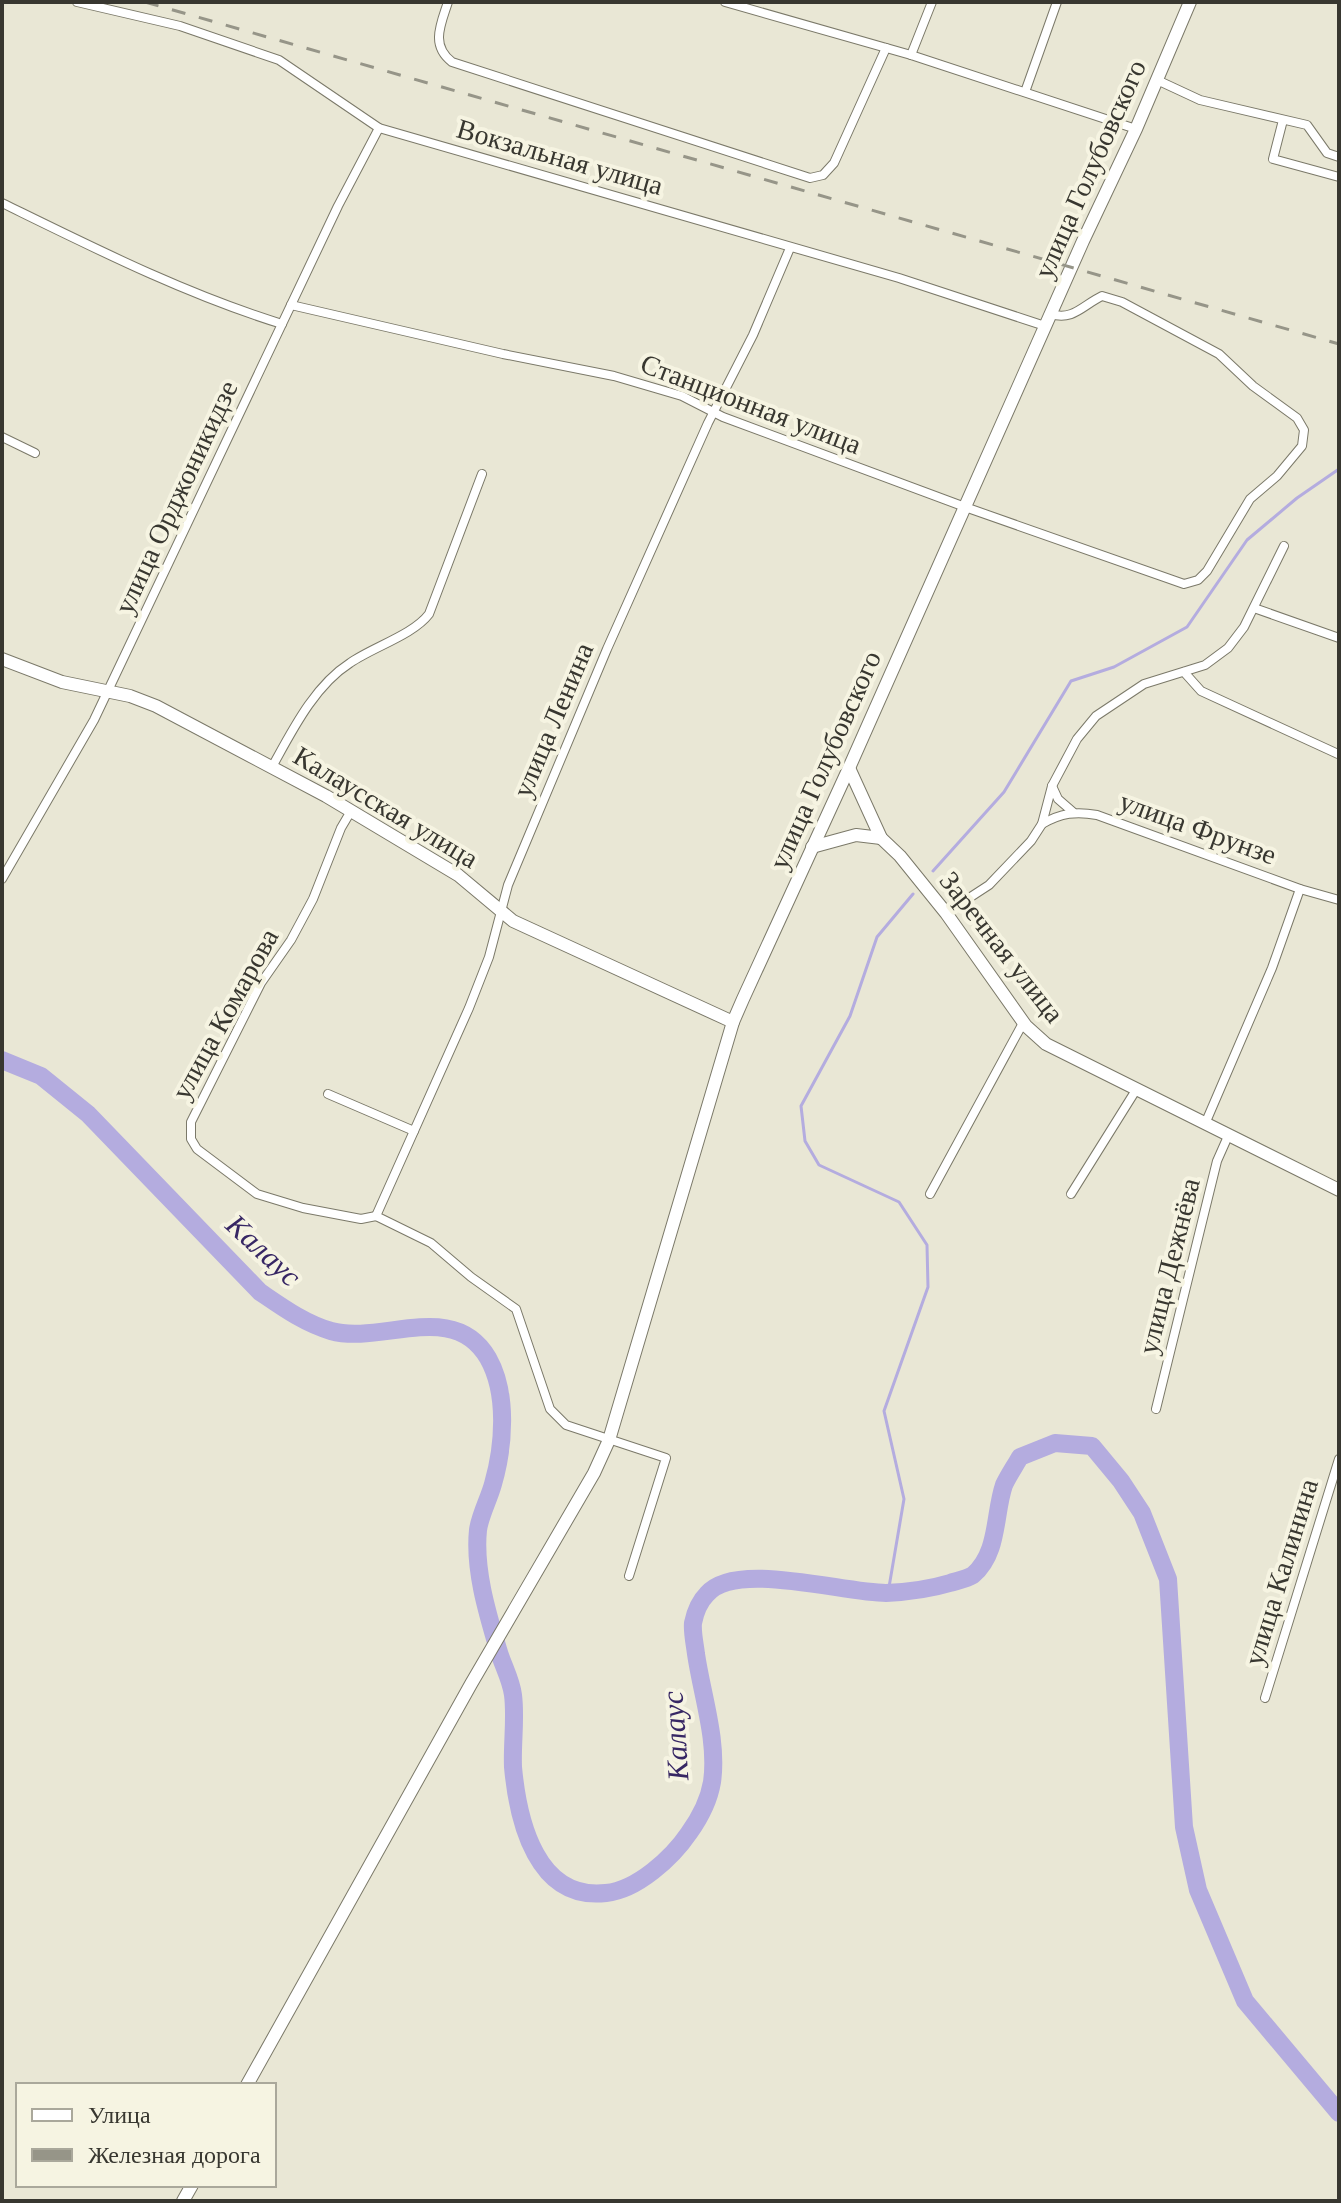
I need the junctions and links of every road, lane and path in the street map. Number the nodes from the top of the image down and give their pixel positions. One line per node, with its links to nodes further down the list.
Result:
1 (77, 2): 12 (street, Вокзальная улица)
2 (448, 2): 7 (street, Вокзальная улица)
3 (725, 2): 7 (street)
4 (932, 2): 8 (street)
5 (1057, 2): 10 (street)
6 (1190, 2): 9 (street, улица Голубовского)
7 (886, 48): 8 (street)
8 (911, 55): 10 (street)
9 (1157, 80): 11 (street); 13 (street, улица Голубовского)
10 (1025, 92): 13 (street)
11 (1283, 120): 14 (street); 16 (street)
12 (379, 128): 19 (street, Вокзальная улица); 20 (street, улица Орджоникидзе)
13 (1136, 129): 21 (street, улица Голубовского)
14 (1327, 153): 15 (street); 16 (street)
15 (1339, 157)
16 (1322, 172): 17 (street)
17 (1339, 177)
18 (2, 203): 22 (street)
19 (790, 248): 21 (street, Вокзальная улица); 23 (street, улица Ленина)
20 (291, 305): 22 (street, улица Орджоникидзе); 23 (street, Станционная улица)
21 (1048, 320): 27 (street, улица Голубовского); 27 (street, Станционная улица)
22 (282, 324): 33 (street, улица Орджоникидзе)
23 (713, 413): 27 (street, Станционная улица); 46 (street, улица Ленина)
24 (2, 437): 25 (street)
25 (35, 453)
26 (482, 474): 35 (street)
27 (965, 507): 36 (street, улица Голубовского)
28 (1284, 546): 29 (street)
29 (1254, 608): 30 (street); 32 (street)
30 (1339, 638)
31 (2, 659): 33 (street, Калаусская улица)
32 (1184, 672): 34 (street); 37 (street)
33 (107, 692): 35 (street, Калаусская улица); 43 (street, улица Орджоникидзе)
34 (1338, 754)
35 (272, 767): 38 (street, Калаусская улица)
36 (849, 768): 41 (street, Заречная улица); 42 (street, улица Голубовского)
37 (1052, 786): 39 (street); 40 (street)
38 (351, 811): 46 (street, Калаусская улица); 58 (street, улица Комарова)
39 (1073, 812): 40 (street); 44 (street, улица Фрунзе)
40 (1042, 824): 47 (street)
41 (881, 838): 42 (street); 47 (street, Заречная улица)
42 (812, 847): 48 (street, улица Голубовского)
43 (2, 879)
44 (1300, 889): 45 (street, улица Фрунзе); 52 (street)
45 (1339, 900)
46 (500, 910): 48 (street, Калаусская улица); 53 (street, улица Ленина)
47 (946, 913): 49 (street, Заречная улица)
48 (733, 1022): 60 (street, улица Голубовского)
49 (1023, 1023): 50 (street, Заречная улица); 56 (street)
50 (1136, 1090): 52 (street, Заречная улица); 57 (street)
51 (328, 1094): 53 (street)
52 (1205, 1124): 54 (street, Заречная улица)
53 (414, 1131): 58 (street, улица Ленина)
54 (1229, 1134): 55 (street, Заречная улица); 59 (street, улица Дежнёва)
55 (1339, 1190)
56 (930, 1194)
57 (1071, 1194)
58 (376, 1216): 60 (street, улица Комарова)
59 (1156, 1409)
60 (609, 1440): 62 (street, улица Комарова); 64 (street, улица Голубовского)
61 (1339, 1459): 63 (street, улица Калинина)
62 (629, 1576)
63 (1265, 1698)
64 (248, 2083)

